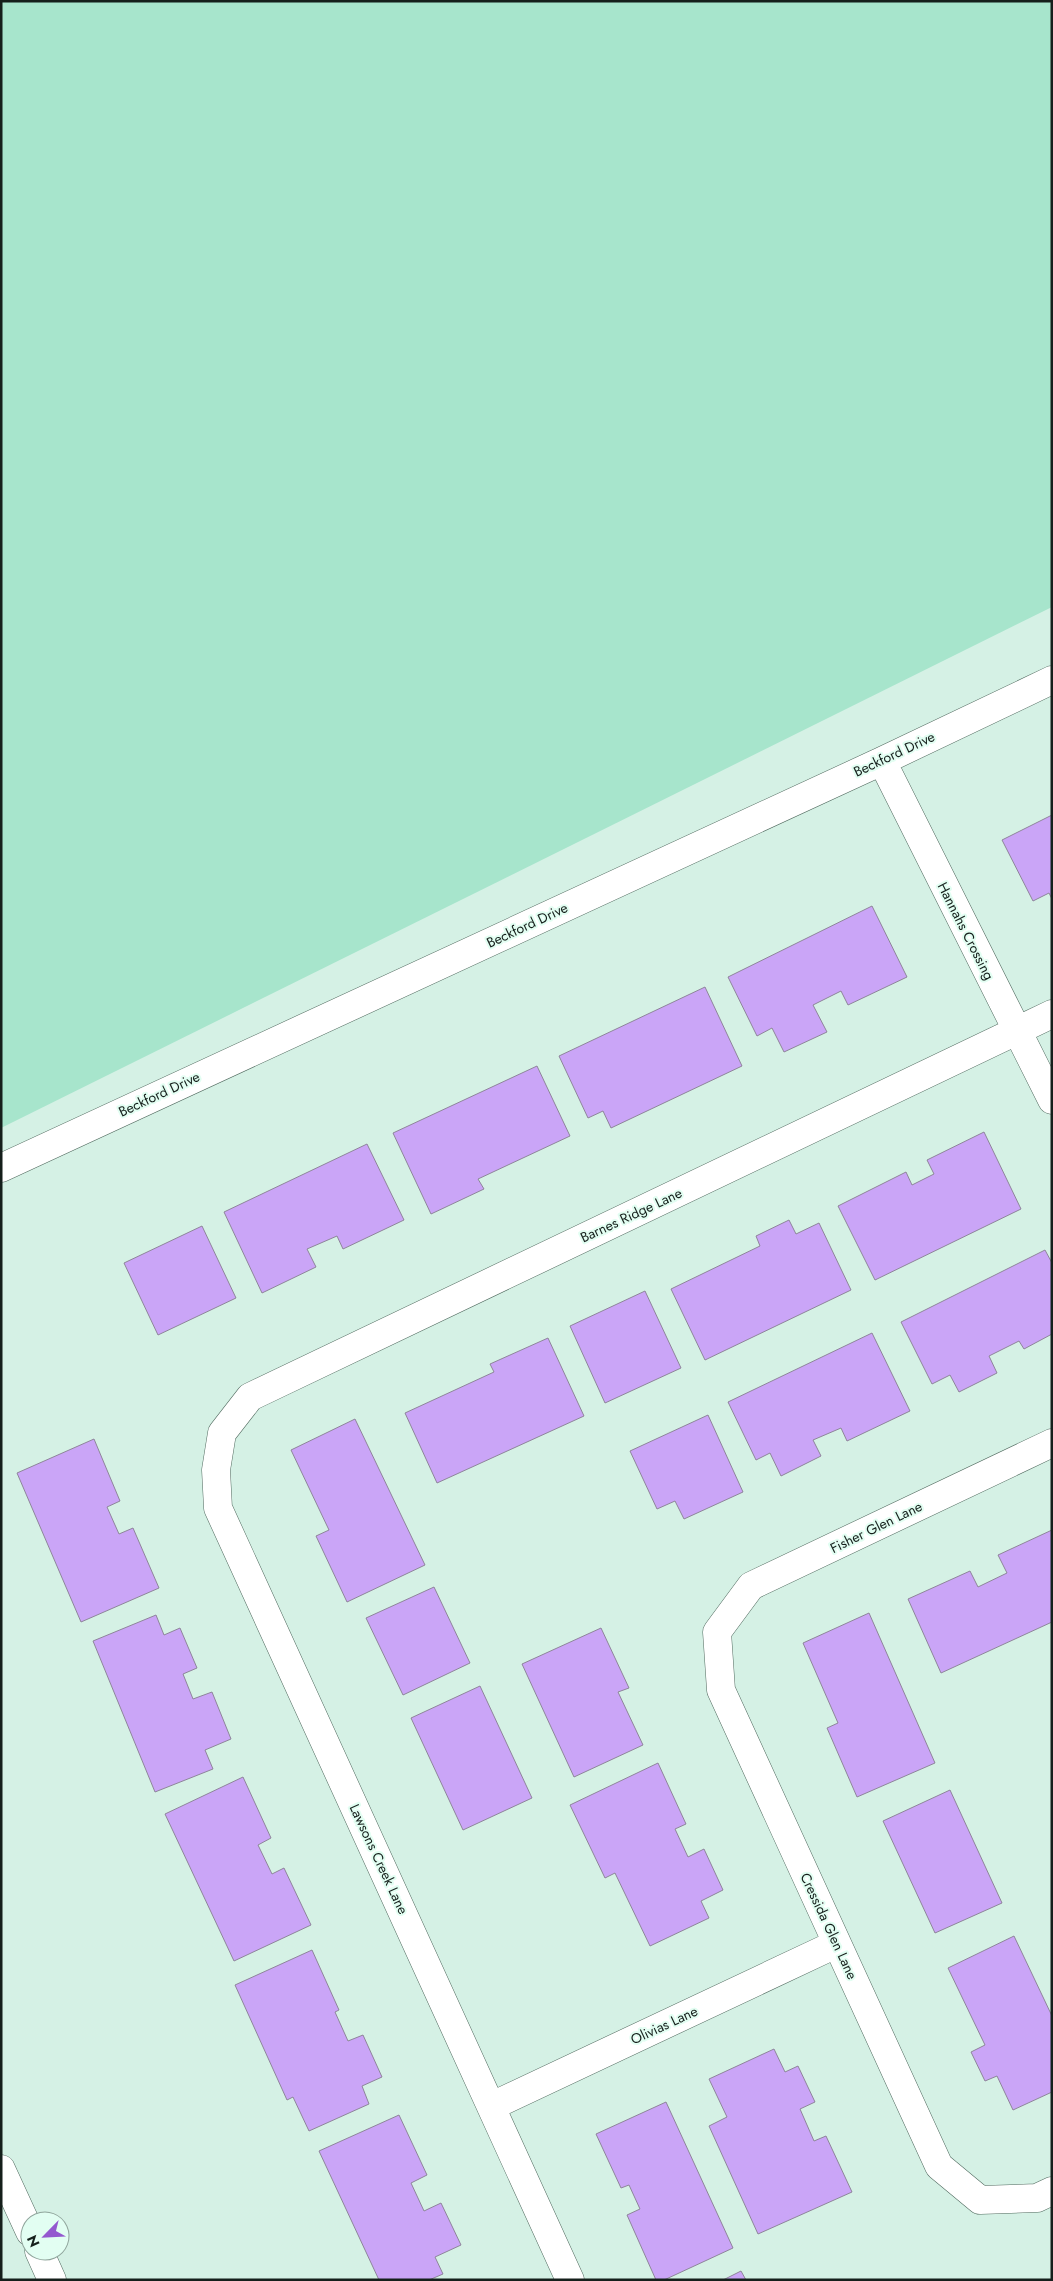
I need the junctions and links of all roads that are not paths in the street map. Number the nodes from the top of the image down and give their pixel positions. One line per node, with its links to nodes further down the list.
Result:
1 (1052, 680): 2 (street, Beckford Drive)
2 (882, 761): 4 (street, Hannahs Crossing); 6 (street, Beckford Drive)
3 (1052, 1014): 4 (street, Barnes Ridge Lane)
4 (1017, 1032): 5 (street, Hannahs Crossing); 7 (street, Barnes Ridge Lane)
5 (1052, 1100)
6 (1, 1168)
7 (222, 1433): 11 (street, Lawsons Creek Lane)
8 (1052, 1443): 9 (street, Fisher Glen Lane)
9 (717, 1632): 10 (street, Cressida Glen Lane)
10 (836, 1944): 11 (street, Olivias Lane); 13 (street, Cressida Glen Lane)
11 (492, 2106): 17 (street, Lawsons Creek Lane)
12 (1, 2169): 14 (street)
13 (1052, 2191)
14 (20, 2211)
15 (43, 2261): 16 (street)
16 (52, 2280)
17 (570, 2280)

